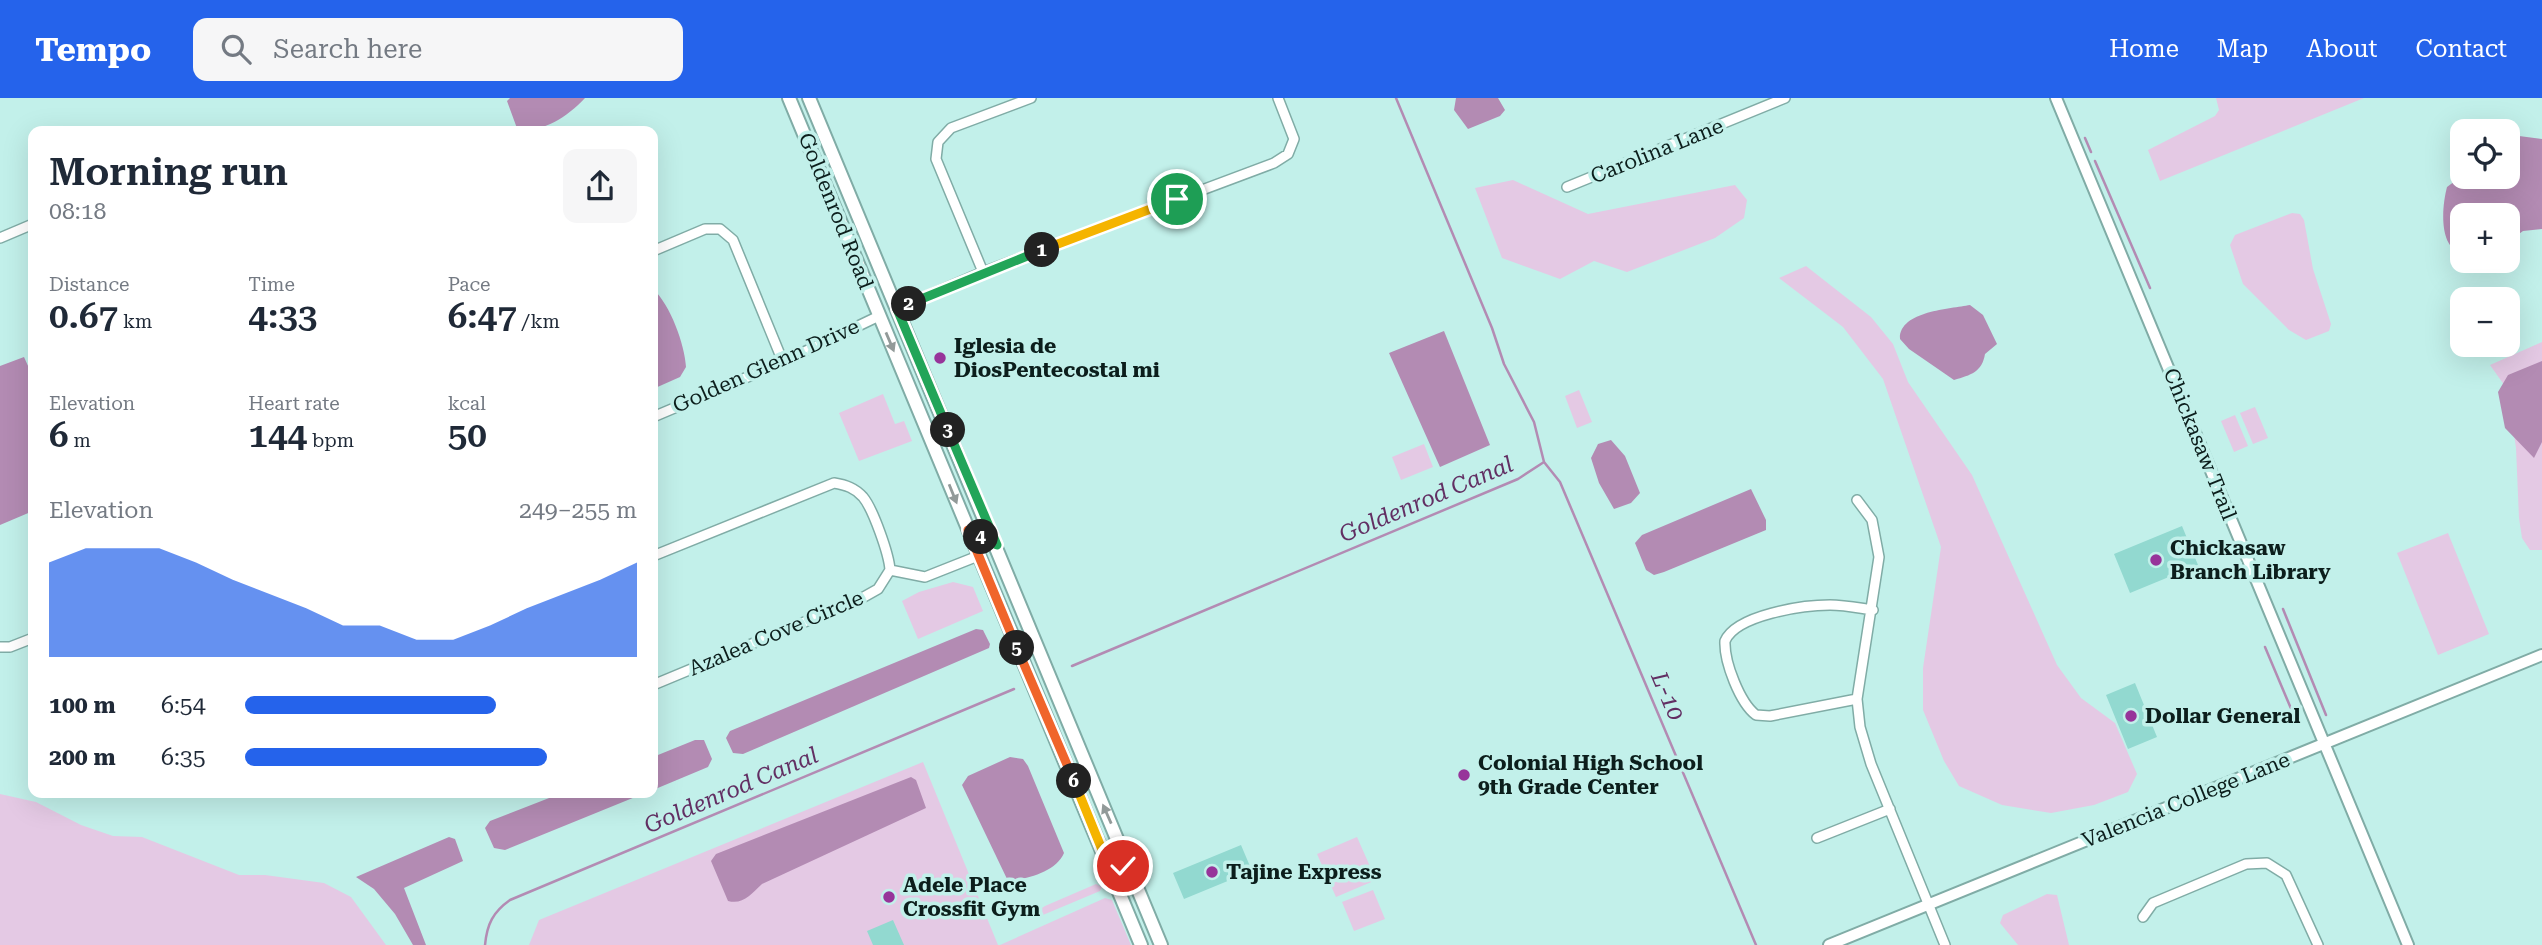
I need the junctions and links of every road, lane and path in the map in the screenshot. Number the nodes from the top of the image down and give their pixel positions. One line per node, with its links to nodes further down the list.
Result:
1 (789, 98): 13 (main road, Goldenrod Road)
2 (809, 98): 12 (main road, Goldenrod Road)
3 (1031, 98): 11 (street)
4 (1279, 98): 11 (street)
5 (1785, 98): 7 (street, Carolina Lane)
6 (2056, 98): 29 (street, Chickasaw Trail)
7 (1567, 187)
8 (28, 226): 9 (street)
9 (0, 238)
10 (658, 249): 14 (street)
11 (983, 272): 12 (street)
12 (897, 309): 18 (main road, Goldenrod Road)
13 (879, 316): 14 (street, Golden Glenn Drive); 17 (main road, Goldenrod Road, one-way to 17)
14 (783, 362): 15 (street, Golden Glenn Drive)
15 (658, 414)
16 (1857, 500): 23 (street)
17 (968, 530): 18 (main road); 20 (main road, Goldenrod Road)
18 (997, 545): 22 (main road, Goldenrod Road)
19 (658, 554): 21 (street)
20 (978, 556): 21 (street); 22 (main road); 32 (main road, Goldenrod Road)
21 (890, 570): 27 (street, Azalea Cove Circle)
22 (1010, 580): 33 (main road, Goldenrod Road, one-way to 22)
23 (1873, 610): 28 (street); 28 (street)
24 (28, 640): 25 (street)
25 (0, 647)
26 (2542, 655): 29 (street, Valencia College Lane)
27 (658, 683)
28 (1857, 699): 30 (street)
29 (2323, 744): 34 (street, Valencia College Lane); 41 (street, Chickasaw Trail)
30 (1889, 809): 31 (street); 34 (street)
31 (1817, 838)
32 (1105, 857): 33 (main road); 36 (main road, Goldenrod Road)
33 (1131, 870): 37 (main road, Goldenrod Road)
34 (1929, 905): 38 (street, Valencia College Lane); 39 (street)
35 (2143, 917): 40 (street)
36 (1141, 945)
37 (1161, 945)
38 (1829, 945)
39 (1945, 945)
40 (2318, 945)
41 (2407, 945)

